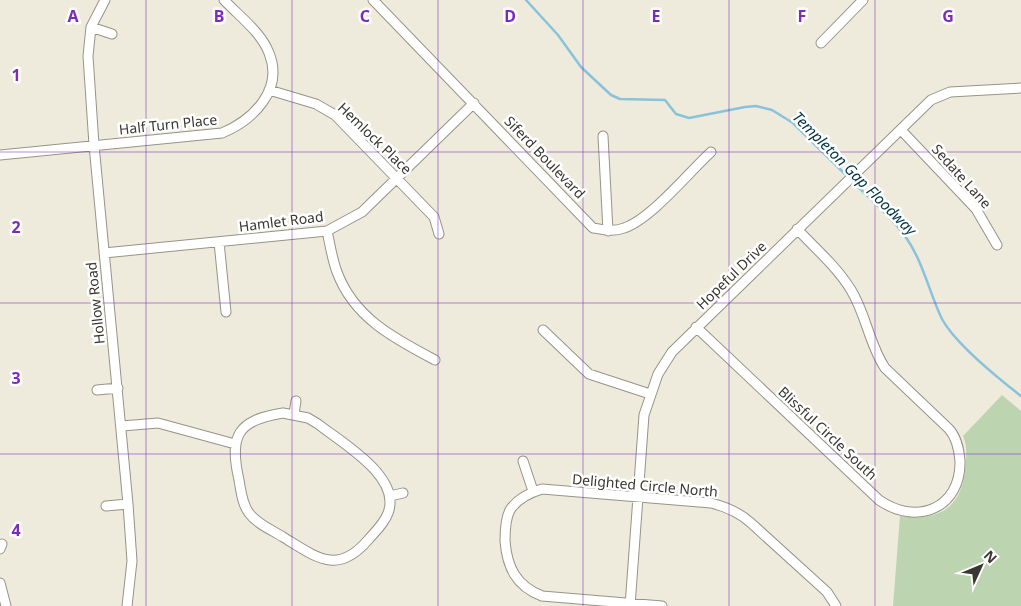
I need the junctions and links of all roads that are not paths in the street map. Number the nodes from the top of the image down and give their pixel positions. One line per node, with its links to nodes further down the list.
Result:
1 (104, 0): 5 (street, Hollow Road)
2 (224, 0): 9 (street, Half Turn Place)
3 (373, 0): 10 (street, Siferd Boulevard)
4 (863, 0): 7 (street)
5 (92, 27): 6 (street); 13 (street, Hollow Road)
6 (112, 34)
7 (821, 43)
8 (1021, 88): 11 (street, Hopeful Drive)
9 (269, 90): 13 (street, Half Turn Place); 16 (street, Hemlock Place)
10 (474, 103): 16 (street, Hamlet Road); 18 (street, Siferd Boulevard)
11 (901, 130): 17 (street, Hopeful Drive); 22 (street, Sedate Lane)
12 (603, 136): 18 (street)
13 (94, 145): 15 (street, Half Turn Place); 23 (street, Hollow Road)
14 (711, 152): 18 (street)
15 (0, 155)
16 (397, 178): 19 (street, Hamlet Road); 20 (street, Hemlock Place)
17 (797, 229): 25 (street, Hopeful Drive); 25 (street, Blissful Circle South)
18 (608, 230)
19 (327, 231): 21 (street, Hamlet Road); 27 (street)
20 (439, 234)
21 (219, 242): 23 (street, Hamlet Road); 24 (street)
22 (997, 245)
23 (104, 253): 28 (street, Hollow Road)
24 (226, 312)
25 (696, 327): 30 (street, Hopeful Drive)
26 (543, 330): 30 (street)
27 (436, 360)
28 (118, 388): 29 (street); 33 (street, Hollow Road)
29 (97, 390)
30 (650, 394): 39 (street, Hopeful Drive)
31 (296, 401): 32 (street)
32 (294, 414): 34 (street); 38 (street)
33 (122, 426): 34 (street); 40 (street, Hollow Road)
34 (235, 444): 38 (street)
35 (523, 461): 36 (street)
36 (533, 491): 39 (street, Delighted Circle North); 43 (street)
37 (403, 494): 38 (street)
38 (390, 496)
39 (638, 498): 43 (street, Hopeful Drive); 47 (street, Delighted Circle North)
40 (128, 504): 41 (street); 45 (street, Hollow Road)
41 (106, 506)
42 (0, 583): 44 (street)
43 (630, 604): 46 (street)
44 (6, 606)
45 (127, 606)
46 (662, 606)
47 (836, 606)

